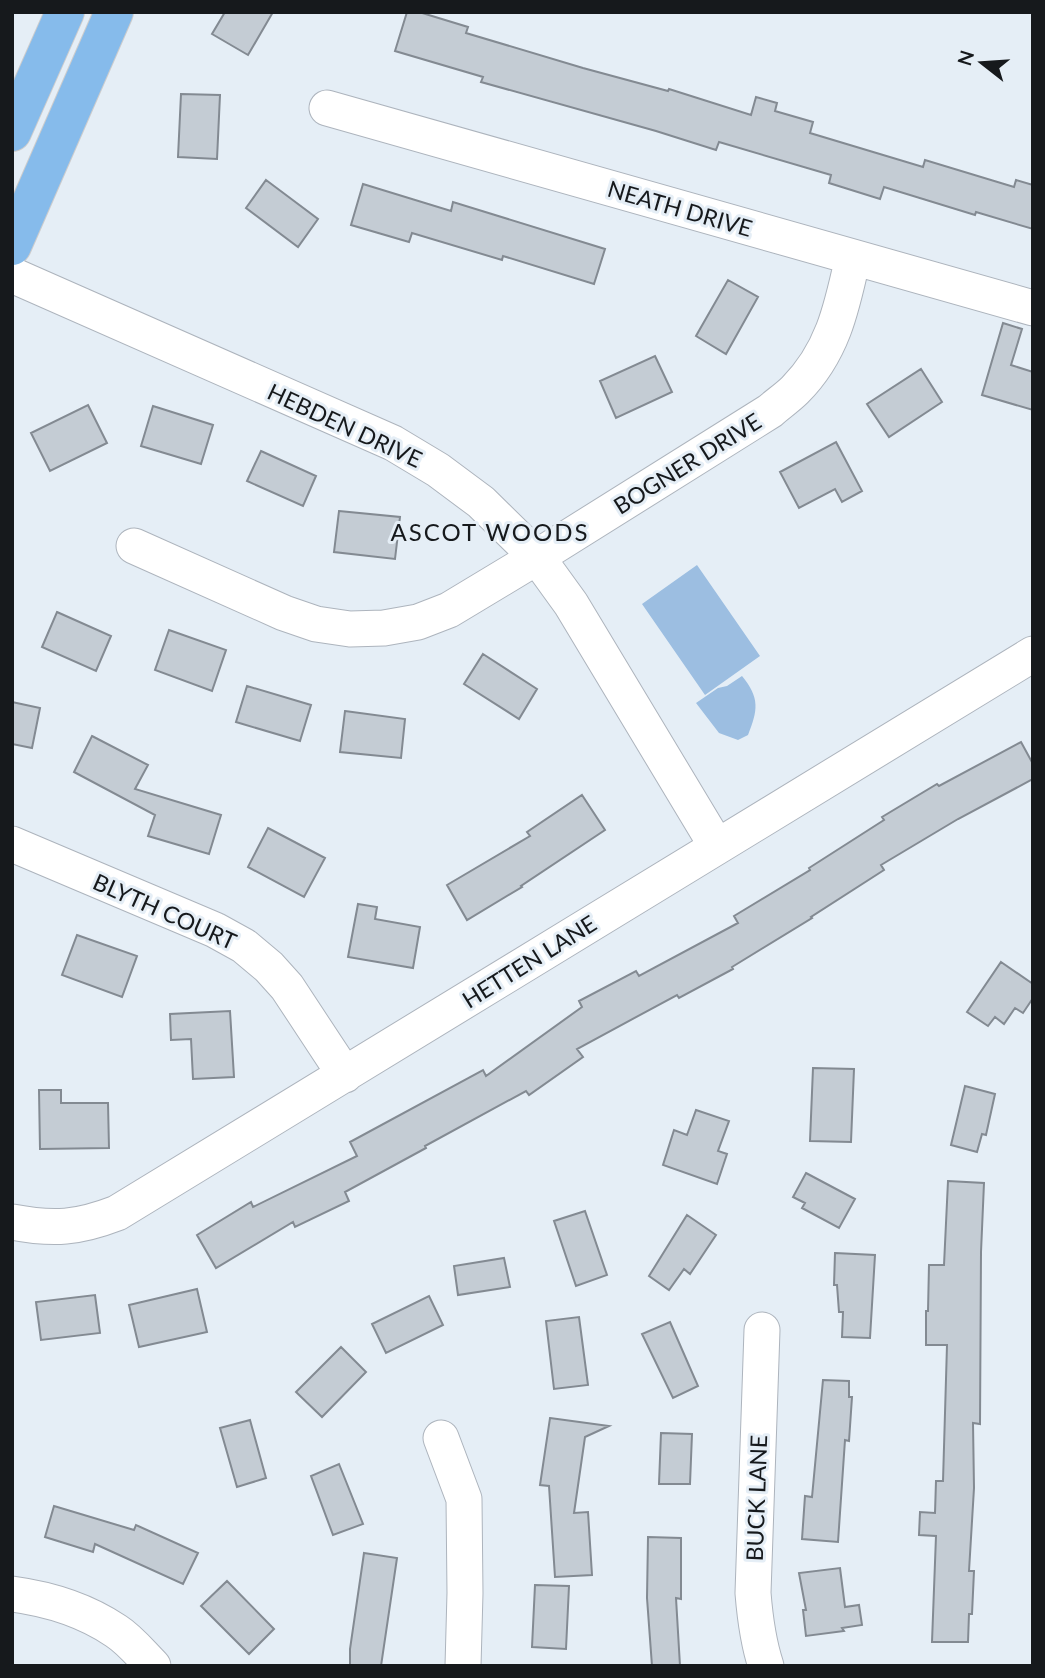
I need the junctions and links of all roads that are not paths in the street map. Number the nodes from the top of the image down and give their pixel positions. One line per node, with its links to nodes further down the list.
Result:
1 (65, 12): 4 (main road)
2 (114, 12): 5 (main road)
3 (327, 108): 6 (street, NEATH DRIVE)
4 (12, 132)
5 (12, 246)
6 (853, 257): 8 (street, NEATH DRIVE); 10 (street, BOGNER DRIVE)
7 (12, 275): 10 (street, HEBDEN DRIVE)
8 (1033, 308)
9 (134, 546): 10 (street, BOGNER DRIVE)
10 (537, 557): 13 (street, HEBDEN DRIVE)
11 (1033, 654): 13 (street, HETTEN LANE)
12 (12, 844): 14 (street, BLYTH COURT)
13 (716, 845): 14 (street, HETTEN LANE)
14 (345, 1075): 15 (street, HETTEN LANE)
15 (12, 1222)
16 (762, 1330): 21 (street, BUCK LANE)
17 (441, 1438): 20 (street)
18 (12, 1594): 19 (street)
19 (152, 1666)
20 (464, 1666)
21 (766, 1666)

